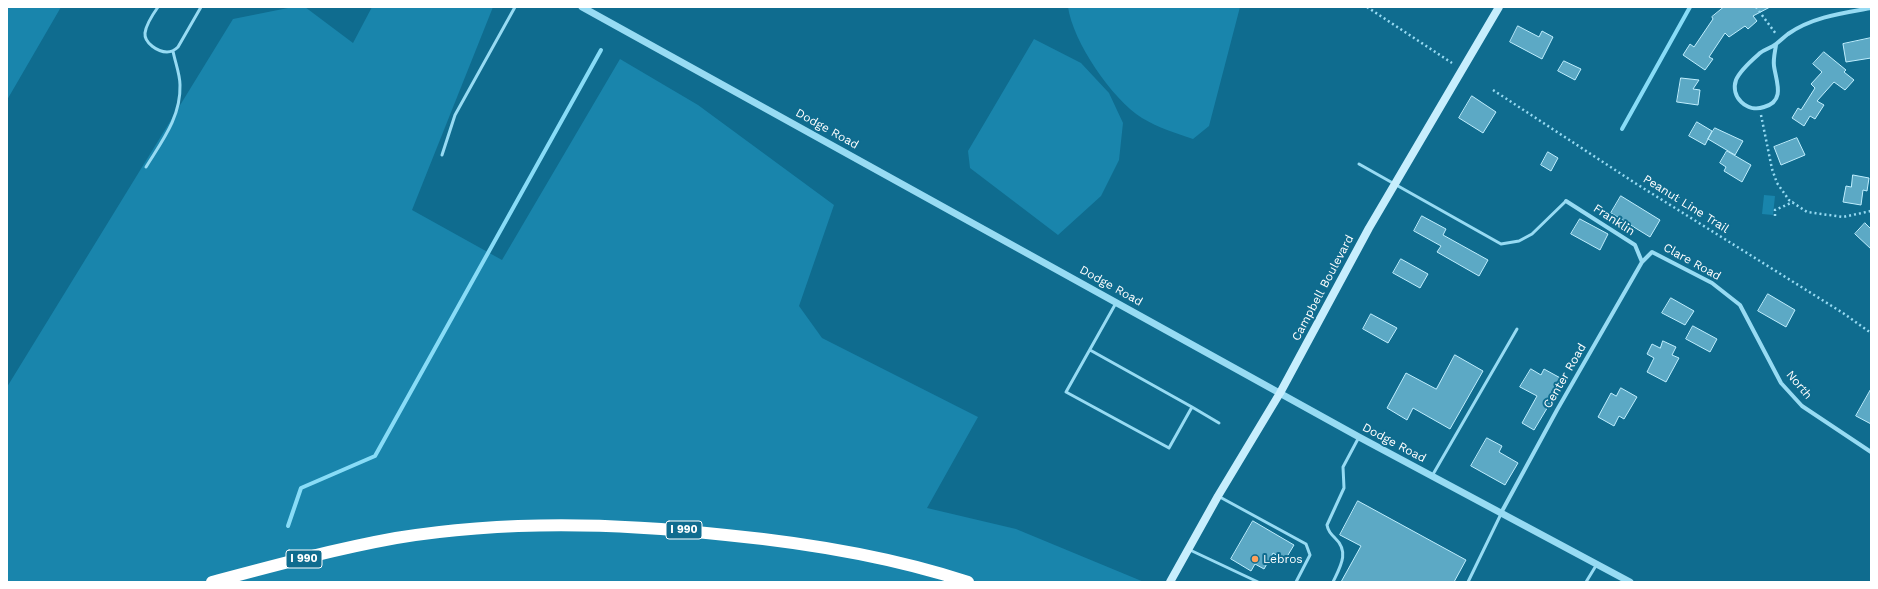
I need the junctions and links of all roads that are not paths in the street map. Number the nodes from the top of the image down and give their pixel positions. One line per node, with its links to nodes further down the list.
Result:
1 (158, 7): 8 (lane)
2 (201, 7): 8 (lane)
3 (514, 7): 9 (lane)
4 (582, 7): 16 (street, Dodge Road)
5 (1499, 7): 12 (main road, Campbell Boulevard)
6 (1871, 8): 7 (street)
7 (1776, 45): 7 (street)
8 (173, 51): 11 (lane)
9 (442, 155)
10 (1359, 164): 12 (lane)
11 (146, 167)
12 (1394, 185): 13 (lane); 20 (main road, Campbell Boulevard)
13 (1566, 201): 15 (street, Franklin)
14 (1652, 252): 15 (street, Center Road); 17 (street, Clare Road)
15 (1642, 262): 27 (street, Center Road)
16 (1117, 302): 19 (lane); 20 (street, Dodge Road)
17 (1740, 305): 24 (street, North)
18 (1517, 329): 25 (lane)
19 (1090, 350): 21 (lane); 21 (lane)
20 (1280, 393): 23 (street, Dodge Road); 26 (main road, Campbell Boulevard)
21 (1192, 407): 22 (lane)
22 (1219, 423)
23 (1359, 437): 25 (street, Dodge Road); 35 (lane)
24 (1871, 452)
25 (1432, 476): 27 (street, Dodge Road)
26 (1218, 496): 28 (main road, Campbell Boulevard); 34 (lane)
27 (1502, 513): 29 (street, Dodge Road); 36 (lane)
28 (1188, 549): 32 (main road, Campbell Boulevard); 33 (lane)
29 (1596, 564): 37 (lane); 38 (street, Dodge Road)
30 (212, 582): 31 (highway, I 990)
31 (968, 582)
32 (1170, 582)
33 (1258, 582)
34 (1296, 582)
35 (1333, 582)
36 (1468, 582)
37 (1586, 582)
38 (1630, 582)

